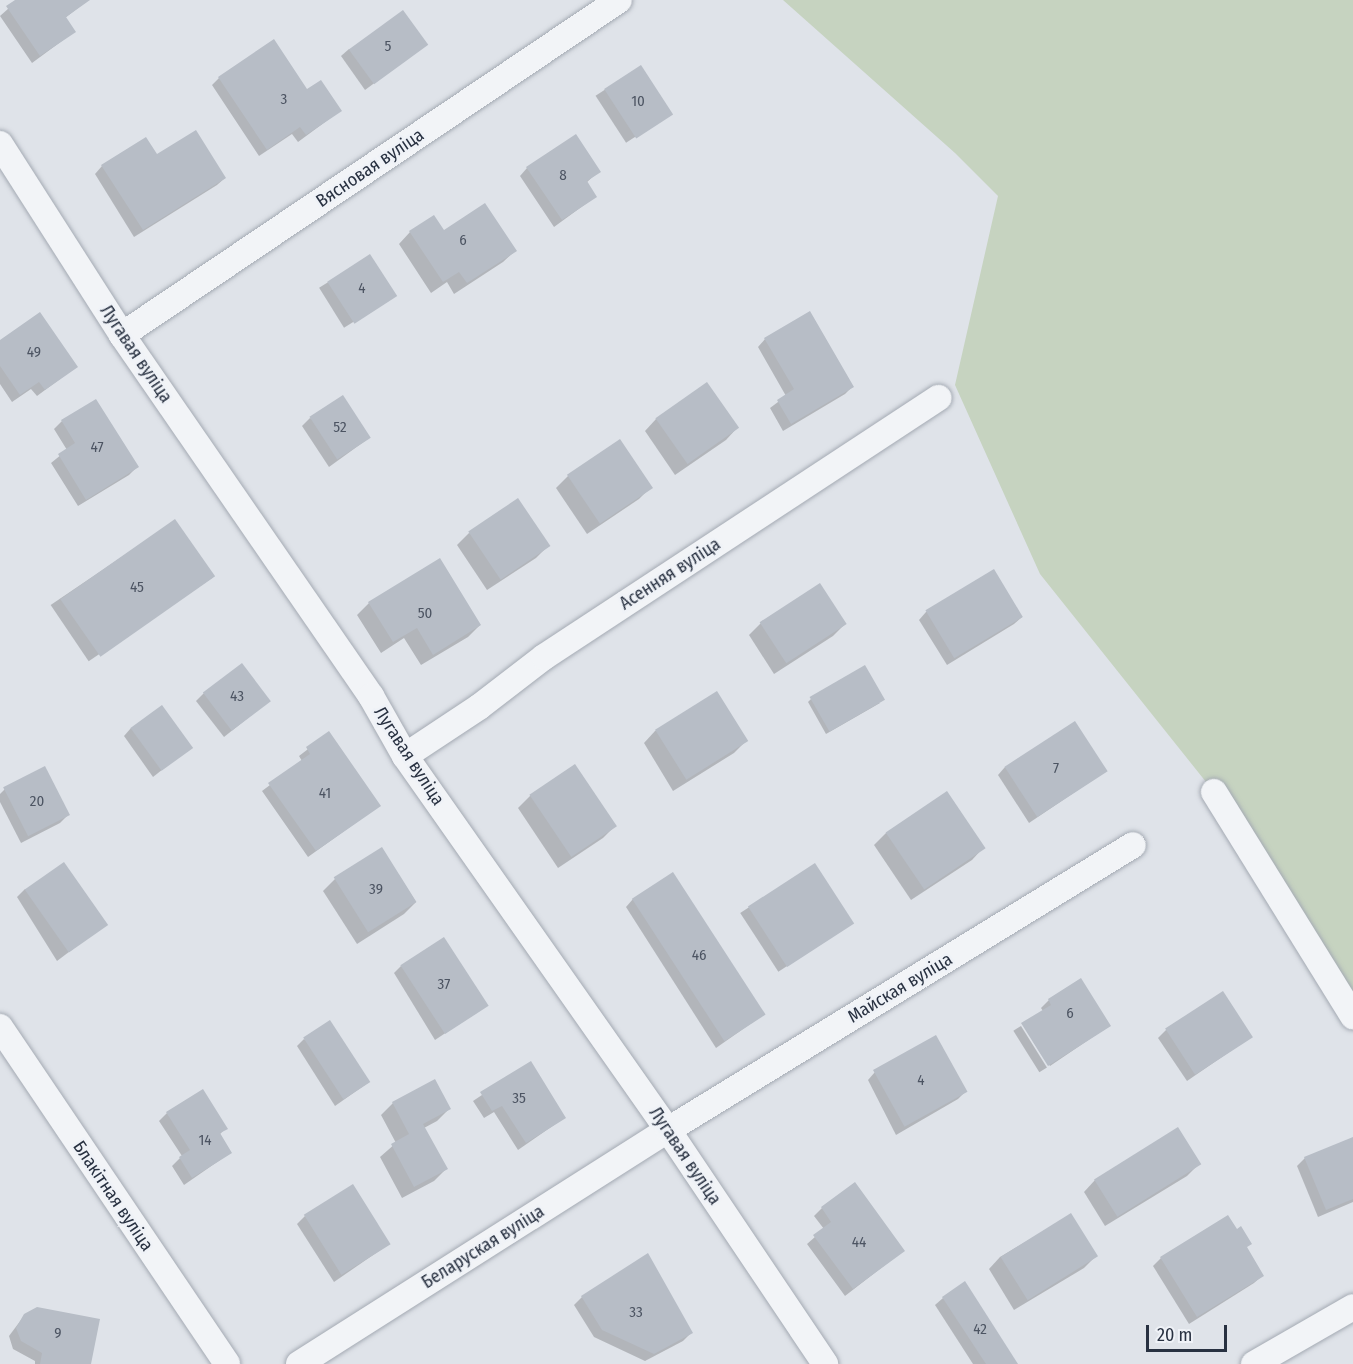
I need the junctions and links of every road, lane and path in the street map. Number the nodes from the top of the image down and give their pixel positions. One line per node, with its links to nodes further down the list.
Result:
1 (619, 0): 3 (street, Вясновая вуліца)
2 (0, 144): 3 (street, Лугавая вуліца)
3 (122, 335): 5 (street, Лугавая вуліца)
4 (938, 398): 5 (street, Асенняя вуліца)
5 (405, 756): 11 (street, Лугавая вуліца)
6 (1214, 792): 8 (street)
7 (1133, 845): 11 (street, Майская вуліца)
8 (1353, 1016)
9 (0, 1027): 10 (street, Блакітная вуліца)
10 (7, 1056): 13 (street, Блакітная вуліца)
11 (668, 1130): 14 (street, Беларуская вуліца); 15 (street, Лугавая вуліца)
12 (1353, 1307): 16 (street)
13 (228, 1364)
14 (299, 1364)
15 (825, 1364)
16 (1254, 1364)

